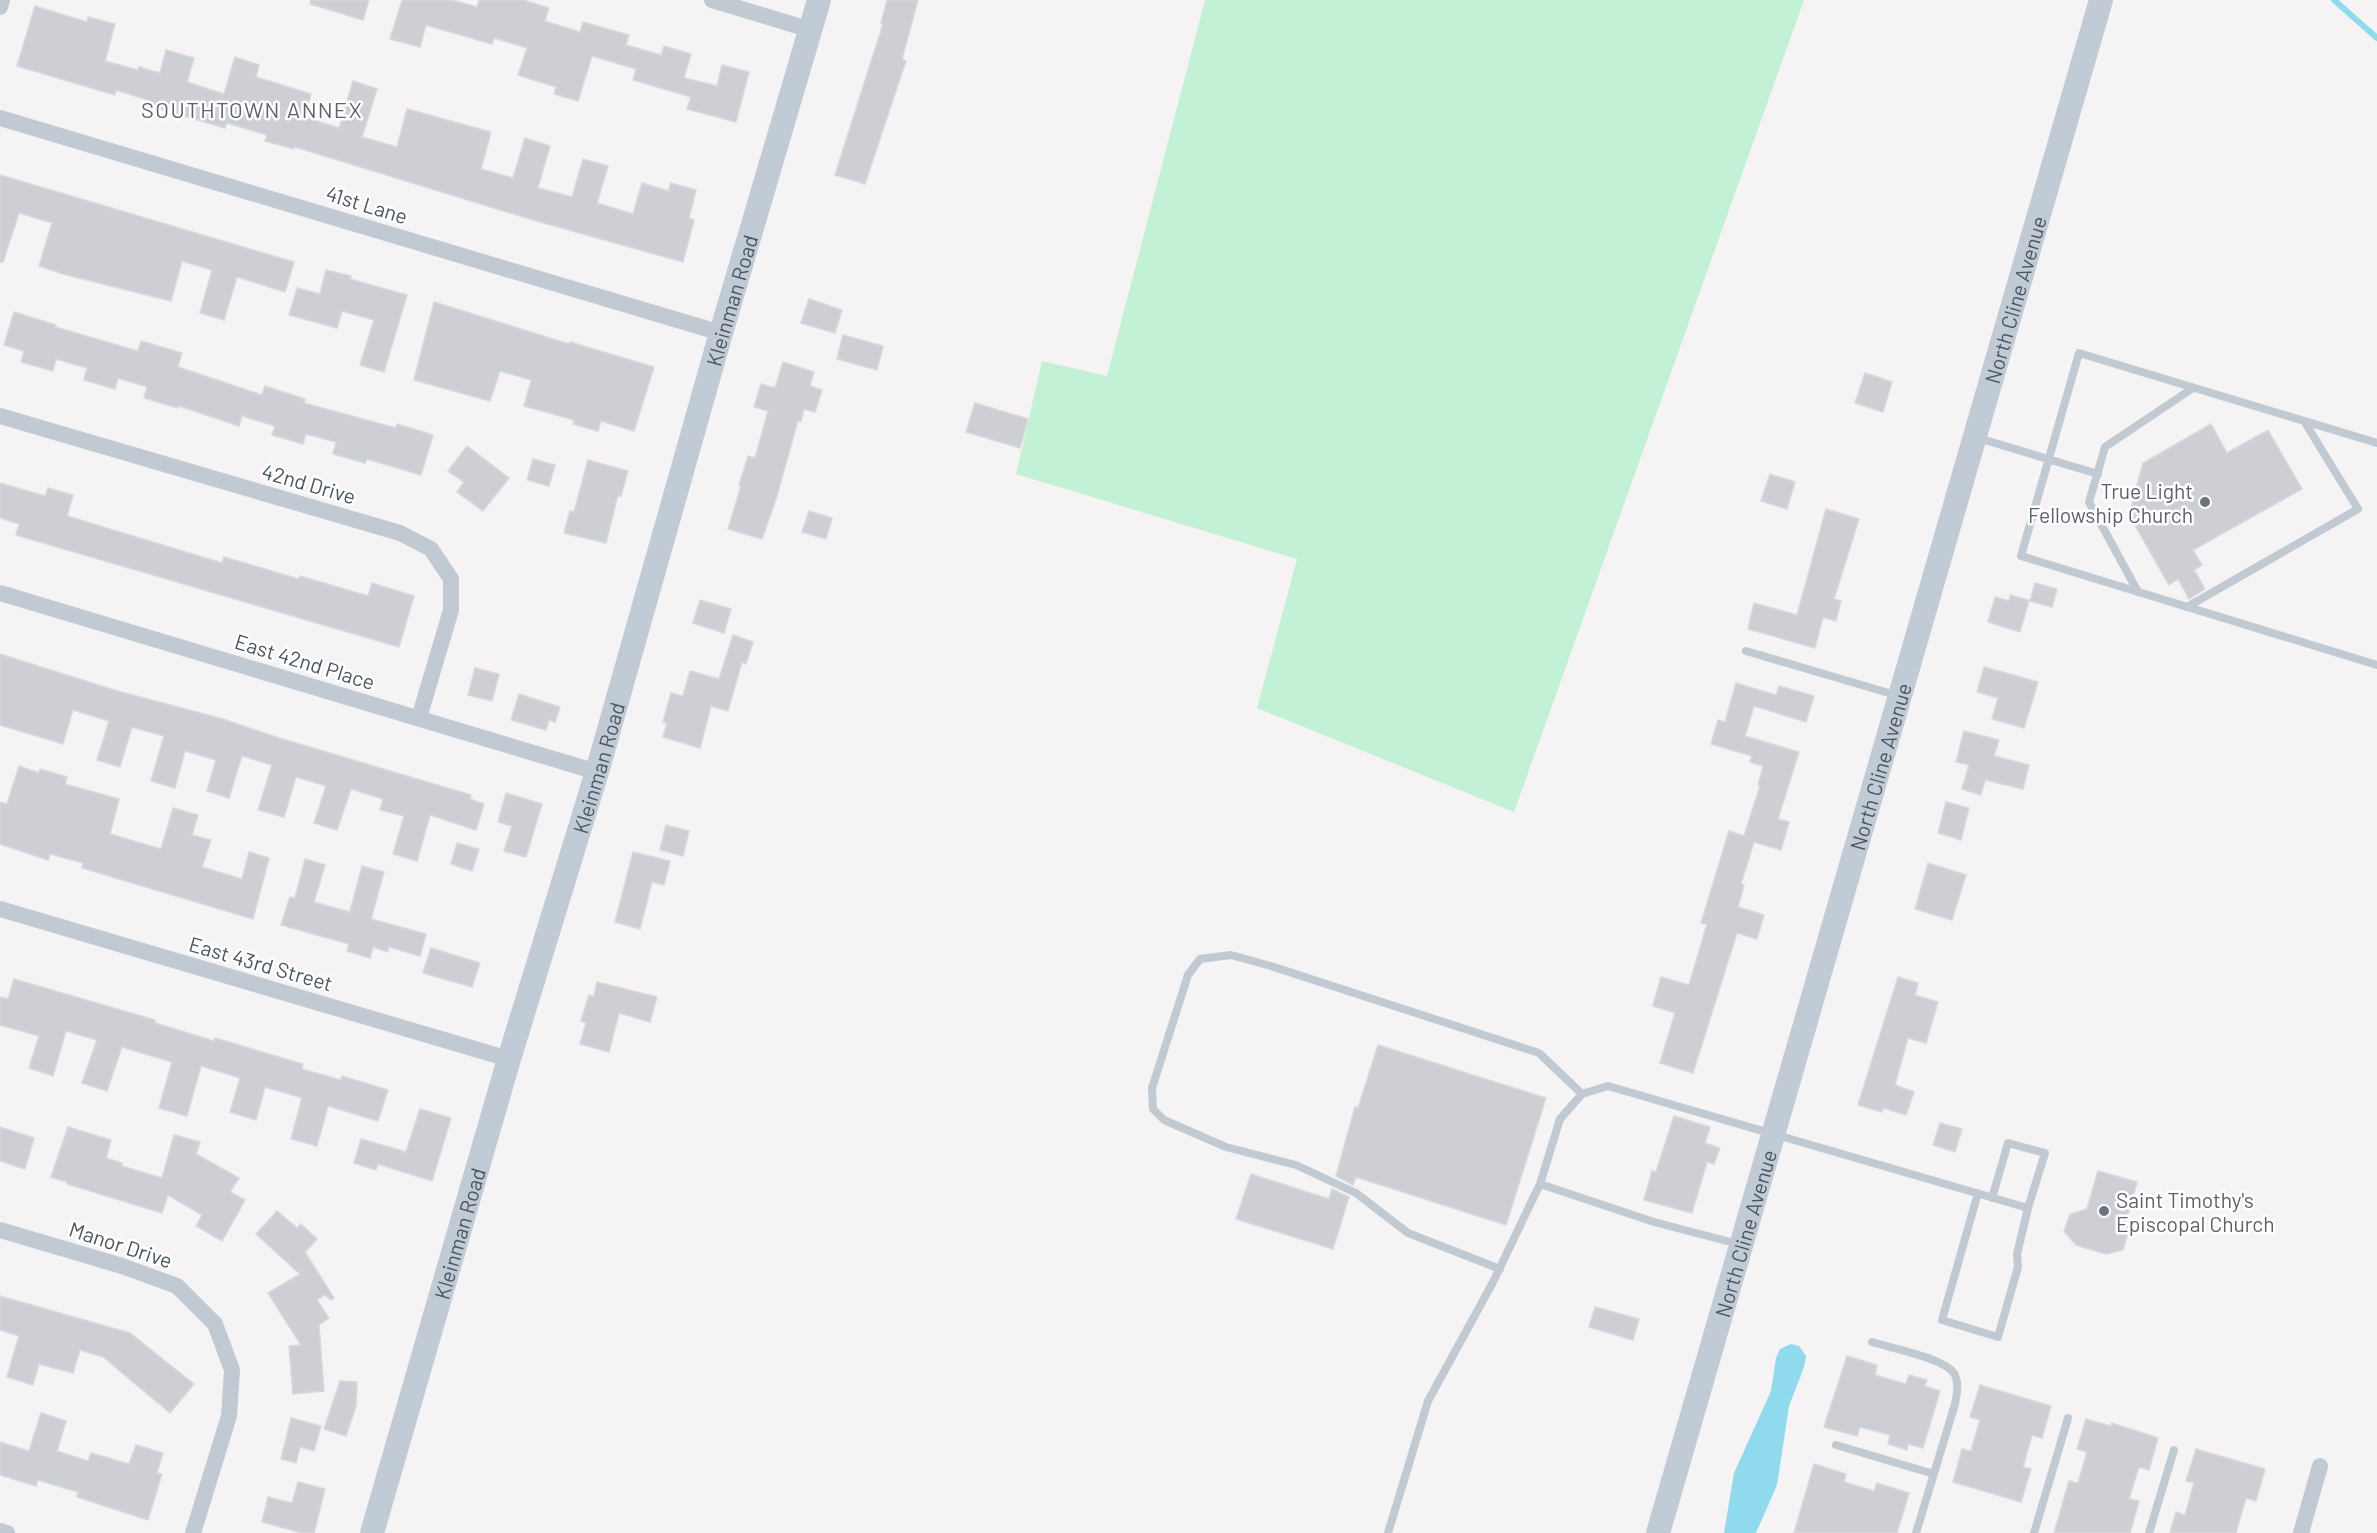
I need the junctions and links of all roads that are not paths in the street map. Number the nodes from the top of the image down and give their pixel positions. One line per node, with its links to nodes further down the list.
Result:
1 (2, 0): 5 (street)
2 (712, 0): 6 (street)
3 (819, 0): 6 (street, Kleinman Road)
4 (2101, 0): 12 (street, North Cline Avenue)
5 (0, 7)
6 (811, 30): 8 (street, Kleinman Road)
7 (0, 118): 8 (street, 41st Lane)
8 (721, 333): 23 (street, Kleinman Road)
9 (2193, 388): 11 (lane); 14 (lane); 15 (lane)
10 (0, 416): 22 (street, 42nd Drive)
11 (2304, 421): 13 (lane); 18 (lane)
12 (1974, 437): 14 (lane); 21 (street, North Cline Avenue)
13 (2377, 443)
14 (2049, 460): 15 (lane); 16 (lane)
15 (2098, 474): 16 (lane)
16 (2138, 592): 18 (lane)
17 (0, 593): 22 (street, East 42nd Place)
18 (2187, 607): 20 (lane)
19 (1746, 651): 21 (lane)
20 (2377, 665)
21 (1900, 696): 27 (street, North Cline Avenue)
22 (418, 718): 23 (street, East 42nd Place)
23 (597, 772): 25 (street, Kleinman Road)
24 (0, 909): 25 (street, East 43rd Street)
25 (509, 1059): 44 (street, Kleinman Road)
26 (1582, 1094): 27 (lane); 28 (lane); 34 (lane)
27 (1774, 1134): 29 (lane); 33 (street, North Cline Avenue)
28 (1540, 1184): 33 (lane); 34 (lane)
29 (1978, 1193): 30 (lane); 31 (lane)
30 (1992, 1198): 31 (lane); 31 (lane)
31 (2028, 1208)
32 (0, 1230): 43 (street, Manor Drive)
33 (1741, 1245): 46 (street, North Cline Avenue)
34 (1500, 1269): 45 (lane)
35 (1872, 1342): 40 (lane)
36 (2068, 1418): 48 (lane)
37 (1836, 1445): 40 (lane)
38 (2174, 1450): 49 (lane)
39 (2320, 1466): 50 (street)
40 (1934, 1474): 47 (lane)
41 (0, 1531): 42 (street)
42 (7, 1533)
43 (193, 1533)
44 (372, 1533)
45 (1388, 1533)
46 (1658, 1533)
47 (1916, 1533)
48 (2034, 1533)
49 (2149, 1533)
50 (2301, 1533)

